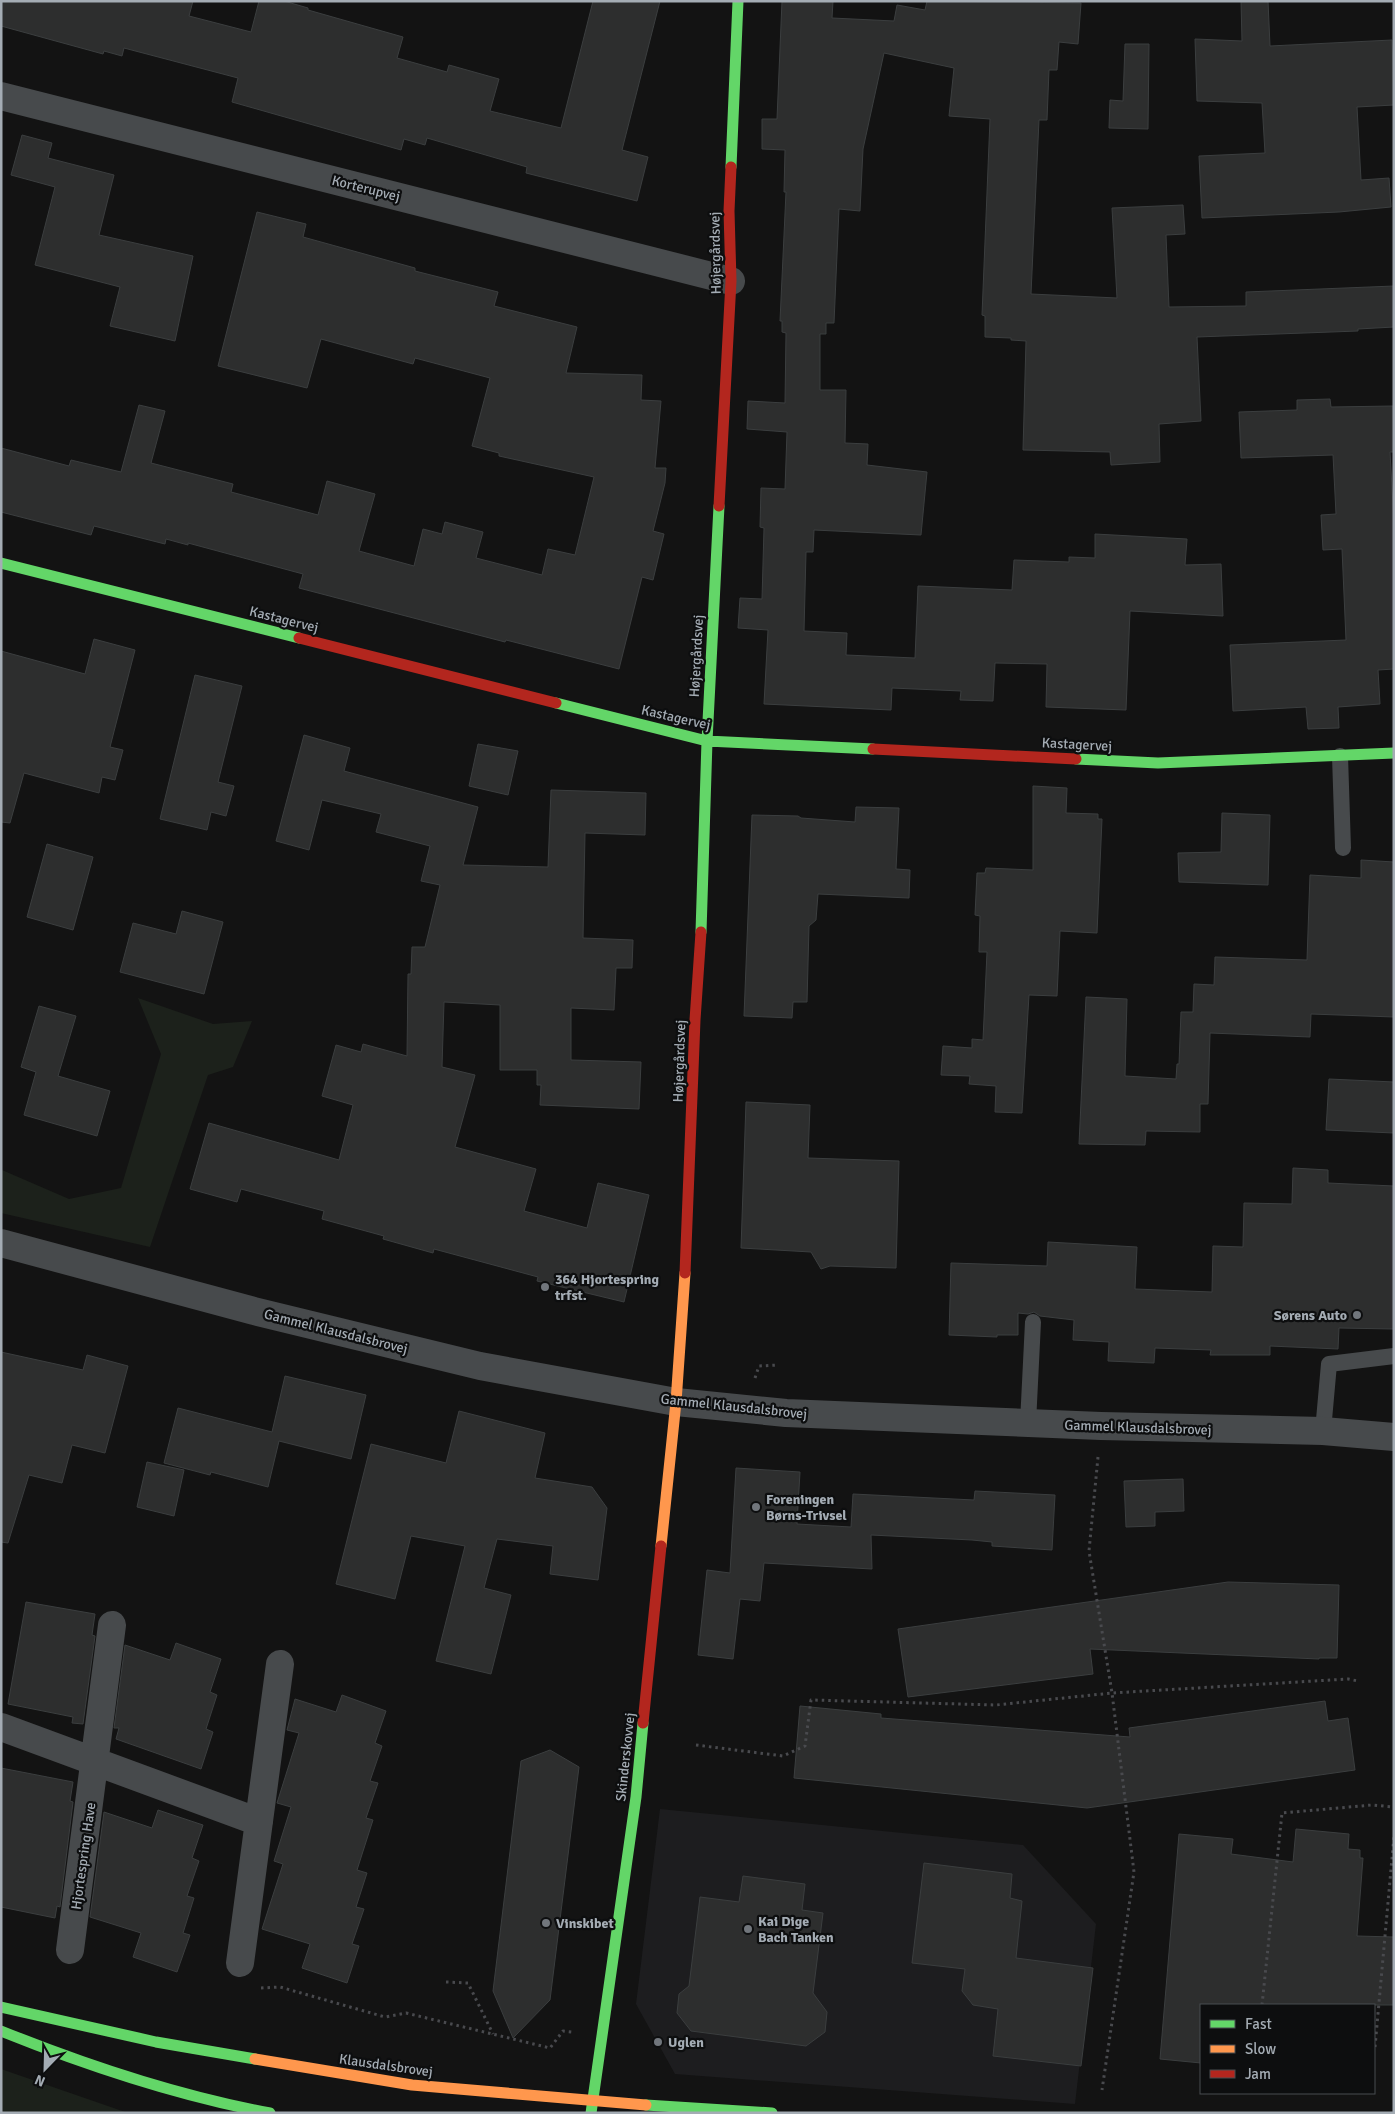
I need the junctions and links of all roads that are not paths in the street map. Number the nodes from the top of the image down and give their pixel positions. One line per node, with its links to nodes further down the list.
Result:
1 (738, 1): 3 (street, Højergårdsvej)
2 (1, 96): 3 (street, Korterupvej)
3 (731, 281): 5 (street, Højergårdsvej)
4 (1, 563): 5 (street, Kastagervej)
5 (706, 741): 7 (street, Kastagervej); 12 (street, Højergårdsvej)
6 (1394, 754): 7 (street, Kastagervej)
7 (1340, 756): 8 (lane)
8 (1343, 848)
9 (1, 1243): 12 (street, Gammel Klausdalsbrovej)
10 (1033, 1322): 13 (lane)
11 (1394, 1356): 14 (lane)
12 (676, 1402): 13 (street, Gammel Klausdalsbrovej); 25 (street, Skinderskovvej)
13 (1028, 1423): 14 (street, Gammel Klausdalsbrovej)
14 (1323, 1431): 15 (street, Gammel Klausdalsbrovej)
15 (1394, 1436)
16 (112, 1625): 19 (street, Hjortespring Have)
17 (280, 1664): 20 (street)
18 (1, 1727): 19 (street)
19 (96, 1762): 20 (street); 21 (street, Hjortespring Have)
20 (259, 1822): 22 (street)
21 (70, 1950)
22 (240, 1963)
23 (1, 2007): 25 (street, Klausdalsbrovej)
24 (1, 2031): 26 (street)
25 (592, 2101): 27 (street, Skinderskovvej); 28 (street, Klausdalsbrovej)
26 (270, 2113)
27 (591, 2113)
28 (772, 2113)

